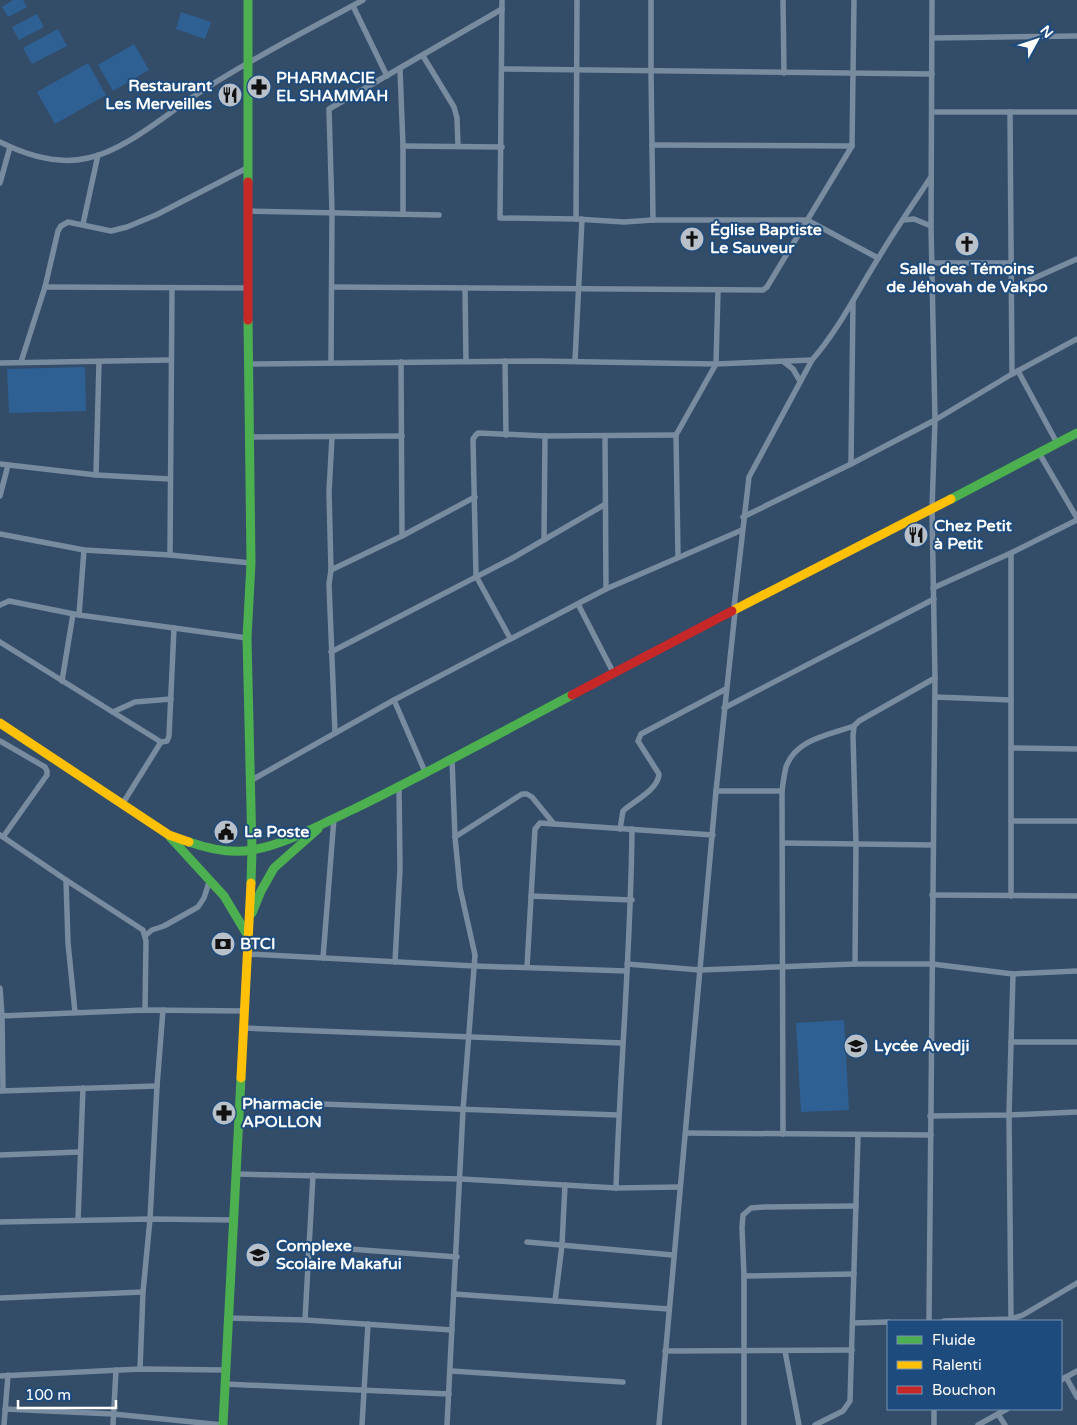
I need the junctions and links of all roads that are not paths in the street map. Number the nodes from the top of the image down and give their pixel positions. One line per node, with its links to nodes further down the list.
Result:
1 (248, 0): 14 (street)
2 (364, 0): 9 (street)
3 (502, 0): 10 (street)
4 (577, 0): 17 (street)
5 (651, 0): 18 (street)
6 (783, 0): 19 (street)
7 (854, 0): 20 (street)
8 (932, 0): 12 (street)
9 (353, 6): 14 (street); 22 (street)
10 (502, 9): 13 (street); 16 (street)
11 (1077, 36): 12 (street)
12 (932, 38): 21 (street)
13 (423, 56): 15 (street); 29 (street)
14 (246, 62): 33 (street); 34 (street)
15 (400, 69): 22 (street); 28 (street)
16 (502, 70): 17 (street); 32 (street)
17 (578, 71): 18 (street); 41 (street)
18 (651, 72): 19 (street); 27 (street)
19 (784, 73): 20 (street)
20 (853, 73): 21 (street); 30 (street)
21 (932, 74): 23 (street)
22 (387, 76): 38 (street)
23 (932, 112): 24 (street); 35 (street)
24 (1010, 112): 25 (street); 50 (street)
25 (1077, 112)
26 (0, 142): 31 (street)
27 (652, 145): 30 (street); 42 (street)
28 (403, 146): 29 (street); 39 (street)
29 (458, 146): 32 (street)
30 (852, 146): 43 (street)
31 (10, 147): 33 (street); 36 (street)
32 (502, 147): 41 (street)
33 (98, 155): 45 (street)
34 (248, 167): 37 (street); 45 (street)
35 (931, 177): 44 (street); 46 (street)
36 (0, 183)
37 (248, 211): 38 (street); 53 (street)
38 (332, 212): 39 (street); 52 (street)
39 (402, 214): 40 (street)
40 (439, 215)
41 (579, 219): 42 (street); 57 (street)
42 (653, 220): 43 (street)
43 (807, 220): 47 (street); 58 (street)
44 (902, 220): 46 (street); 47 (street)
45 (83, 224): 51 (street)
46 (931, 226): 49 (street)
47 (878, 258): 59 (street)
48 (1077, 258): 55 (street)
49 (932, 263): 50 (street); 76 (street)
50 (1011, 263): 55 (street)
51 (45, 286): 56 (street); 66 (street)
52 (332, 287): 54 (street); 71 (street)
53 (248, 288): 56 (street); 72 (street)
54 (465, 288): 57 (street); 63 (street)
55 (1012, 288): 74 (street)
56 (172, 289): 61 (street)
57 (579, 289): 58 (street); 65 (street)
58 (718, 290): 73 (street)
59 (853, 301): 62 (street); 88 (street)
60 (1077, 339): 74 (street)
61 (170, 360): 67 (street); 91 (street)
62 (812, 360): 69 (street); 75 (street)
63 (466, 361): 64 (street); 68 (street)
64 (504, 361): 65 (street); 78 (street)
65 (574, 361): 73 (street)
66 (21, 362): 67 (street); 70 (street)
67 (99, 362): 90 (street)
68 (401, 362): 71 (street); 80 (street)
69 (784, 362): 73 (street); 75 (street)
70 (0, 363)
71 (331, 363): 72 (street)
72 (248, 364): 83 (street)
73 (716, 364): 79 (street)
74 (1015, 373): 76 (street); 85 (street)
75 (800, 381): 96 (street)
76 (935, 420): 88 (street); 95 (street)
77 (1077, 433): 85 (street)
78 (506, 434): 81 (street); 93 (street)
79 (676, 435): 82 (street); 105 (street)
80 (402, 436): 84 (street); 100 (street)
81 (545, 436): 82 (street); 101 (street)
82 (605, 436): 94 (street)
83 (249, 437): 84 (street); 106 (street)
84 (332, 437): 107 (street)
85 (1057, 443): 86 (street)
86 (1039, 453): 95 (street); 97 (street)
87 (0, 464): 89 (street)
88 (851, 464): 96 (street)
89 (8, 465): 90 (street); 92 (street)
90 (96, 475): 91 (street)
91 (170, 479): 104 (street)
92 (0, 496)
93 (474, 497): 100 (street); 108 (street)
94 (604, 505): 101 (street); 110 (street)
95 (932, 509): 109 (street); 114 (street)
96 (743, 517): 98 (street)
97 (1077, 519): 103 (street)
98 (742, 530): 105 (street); 114 (street)
99 (0, 534): 102 (street)
100 (402, 536): 107 (street)
101 (544, 540): 108 (street)
102 (84, 550): 104 (street); 115 (street)
103 (1011, 553): 109 (street); 128 (street)
104 (170, 555): 106 (street)
105 (678, 556): 110 (street)
106 (251, 563): 117 (street)
107 (331, 570): 120 (street)
108 (476, 576): 118 (street); 120 (street)
109 (933, 588): 111 (street)
110 (606, 589): 112 (street)
111 (934, 599): 122 (street); 129 (street)
112 (578, 604): 118 (street); 121 (street)
113 (0, 605): 115 (street)
114 (734, 610): 121 (street); 124 (street)
115 (76, 614): 116 (street); 123 (street)
116 (174, 628): 117 (street); 126 (street)
117 (247, 638): 140 (street)
118 (510, 638): 127 (street)
119 (0, 642): 123 (street)
120 (331, 652): 133 (street)
121 (613, 672): 138 (street)
122 (935, 678): 125 (street); 132 (street)
123 (62, 681): 130 (street)
124 (726, 689): 129 (street); 150 (street)
125 (935, 697): 128 (street); 158 (street)
126 (171, 699): 130 (street); 135 (street)
127 (394, 700): 133 (street); 139 (street)
128 (1011, 700): 136 (street)
129 (724, 708): 142 (street)
130 (113, 712): 135 (street)
131 (0, 723): 144 (street)
132 (854, 726): 143 (street); 157 (street)
133 (335, 733): 140 (street)
134 (0, 742): 154 (street)
135 (161, 742): 144 (street)
136 (1011, 748): 137 (street); 146 (street)
137 (1077, 749)
138 (452, 759): 139 (street); 155 (street)
139 (426, 774): 141 (street)
140 (249, 781): 159 (street)
141 (399, 787): 145 (street); 172 (street)
142 (716, 791): 143 (street); 153 (street)
143 (782, 791): 156 (street)
144 (123, 804): 152 (street)
145 (334, 818): 148 (street); 171 (street)
146 (1011, 821): 147 (street); 164 (street)
147 (1077, 821)
148 (324, 823): 159 (street); 167 (street)
149 (554, 824): 150 (street); 155 (street); 163 (street)
150 (620, 829): 151 (street)
151 (632, 830): 153 (street); 166 (street)
152 (169, 835): 159 (street); 160 (street)
153 (713, 835): 179 (street)
154 (1, 836): 161 (street)
155 (455, 837): 175 (street)
156 (783, 843): 157 (street); 178 (street)
157 (856, 844): 158 (street); 173 (street)
158 (932, 845): 162 (street)
159 (252, 850): 167 (street)
160 (210, 879): 168 (street); 169 (street)
161 (66, 880): 168 (street); 186 (street)
162 (932, 895): 164 (street); 174 (street)
163 (531, 896): 166 (street); 176 (street)
164 (1011, 896): 165 (street)
165 (1077, 896)
166 (632, 900): 177 (street)
167 (249, 921): 169 (street)
168 (146, 935): 183 (street)
169 (249, 937): 170 (street)
170 (248, 954): 171 (street); 185 (street)
171 (323, 958): 172 (street)
172 (395, 962): 175 (street)
173 (855, 964): 174 (street); 178 (street)
174 (932, 964): 181 (street); 201 (street)
175 (474, 966): 176 (street); 189 (street)
176 (527, 967): 177 (street)
177 (627, 967): 179 (street); 192 (street)
178 (784, 967): 179 (street); 203 (street)
179 (700, 970): 202 (street)
180 (1077, 971): 181 (street)
181 (1013, 974): 190 (street)
182 (0, 988): 187 (street)
183 (145, 1010): 184 (street); 186 (street)
184 (163, 1010): 185 (street); 193 (street)
185 (245, 1011): 188 (street)
186 (75, 1012): 187 (street)
187 (1, 1016): 195 (street)
188 (244, 1028): 189 (street); 196 (street)
189 (469, 1037): 192 (street); 197 (street)
190 (1011, 1042): 191 (street); 200 (street)
191 (1077, 1042)
192 (622, 1043): 199 (street)
193 (157, 1086): 194 (street); 215 (street)
194 (82, 1088): 195 (street); 206 (street)
195 (2, 1090)
196 (241, 1101): 197 (street); 208 (street)
197 (463, 1110): 199 (street); 210 (street)
198 (1077, 1112): 200 (street)
199 (618, 1115): 213 (street)
200 (1009, 1115): 201 (street); 233 (street)
201 (930, 1116): 205 (street)
202 (686, 1133): 203 (street); 212 (street)
203 (783, 1134): 204 (street)
204 (858, 1135): 205 (street); 214 (street)
205 (931, 1136): 235 (street)
206 (80, 1152): 207 (street); 216 (street)
207 (0, 1154)
208 (236, 1174): 209 (street); 217 (street)
209 (314, 1175): 210 (street); 221 (street)
210 (460, 1179): 211 (street); 223 (street)
211 (565, 1185): 213 (street); 220 (street)
212 (679, 1187): 213 (street); 222 (street)
213 (616, 1188)
214 (856, 1206): 224 (street); 225 (street)
215 (150, 1219): 216 (street); 217 (street); 227 (street)
216 (78, 1220): 218 (street)
217 (234, 1220): 232 (street)
218 (0, 1222)
219 (527, 1242): 220 (street)
220 (562, 1245): 222 (street); 230 (street)
221 (309, 1246): 223 (street); 234 (street)
222 (674, 1254): 231 (street)
223 (457, 1257): 228 (street)
224 (854, 1274): 225 (street); 238 (street)
225 (744, 1276): 242 (street)
226 (1077, 1283): 233 (street)
227 (143, 1292): 229 (street); 245 (street)
228 (454, 1294): 230 (street); 240 (street)
229 (0, 1298)
230 (555, 1300): 231 (street)
231 (669, 1309): 244 (street)
232 (228, 1318): 234 (street); 247 (street)
233 (1011, 1319): 236 (street)
234 (305, 1320): 239 (street)
235 (929, 1320)
236 (978, 1320)
237 (887, 1322): 238 (street)
238 (853, 1323): 241 (street)
239 (368, 1324): 240 (street); 255 (street)
240 (452, 1330): 248 (street)
241 (852, 1350): 243 (street); 271 (street)
242 (743, 1351): 243 (street); 244 (street); 269 (street)
243 (785, 1351): 270 (street)
244 (665, 1352): 268 (street)
245 (140, 1369): 246 (street); 247 (street)
246 (116, 1370): 250 (street); 261 (street)
247 (226, 1370): 254 (street)
248 (451, 1371): 253 (street); 256 (street)
249 (1077, 1371): 252 (street)
250 (8, 1375): 251 (street); 258 (street)
251 (0, 1376)
252 (1064, 1378): 257 (street)
253 (623, 1382)
254 (225, 1384): 255 (street); 265 (street)
255 (363, 1390): 256 (street); 266 (street)
256 (449, 1394): 267 (street)
257 (1077, 1397)
258 (6, 1409): 261 (street); 263 (street)
259 (934, 1410): 272 (street)
260 (1006, 1410): 262 (street)
261 (113, 1414): 264 (street); 265 (street)
262 (998, 1414): 273 (street); 274 (street)
263 (4, 1425)
264 (113, 1425)
265 (223, 1425)
266 (362, 1425)
267 (447, 1425)
268 (659, 1425)
269 (744, 1425)
270 (799, 1425)
271 (815, 1425)
272 (934, 1425)
273 (978, 1425)
274 (1005, 1425)

